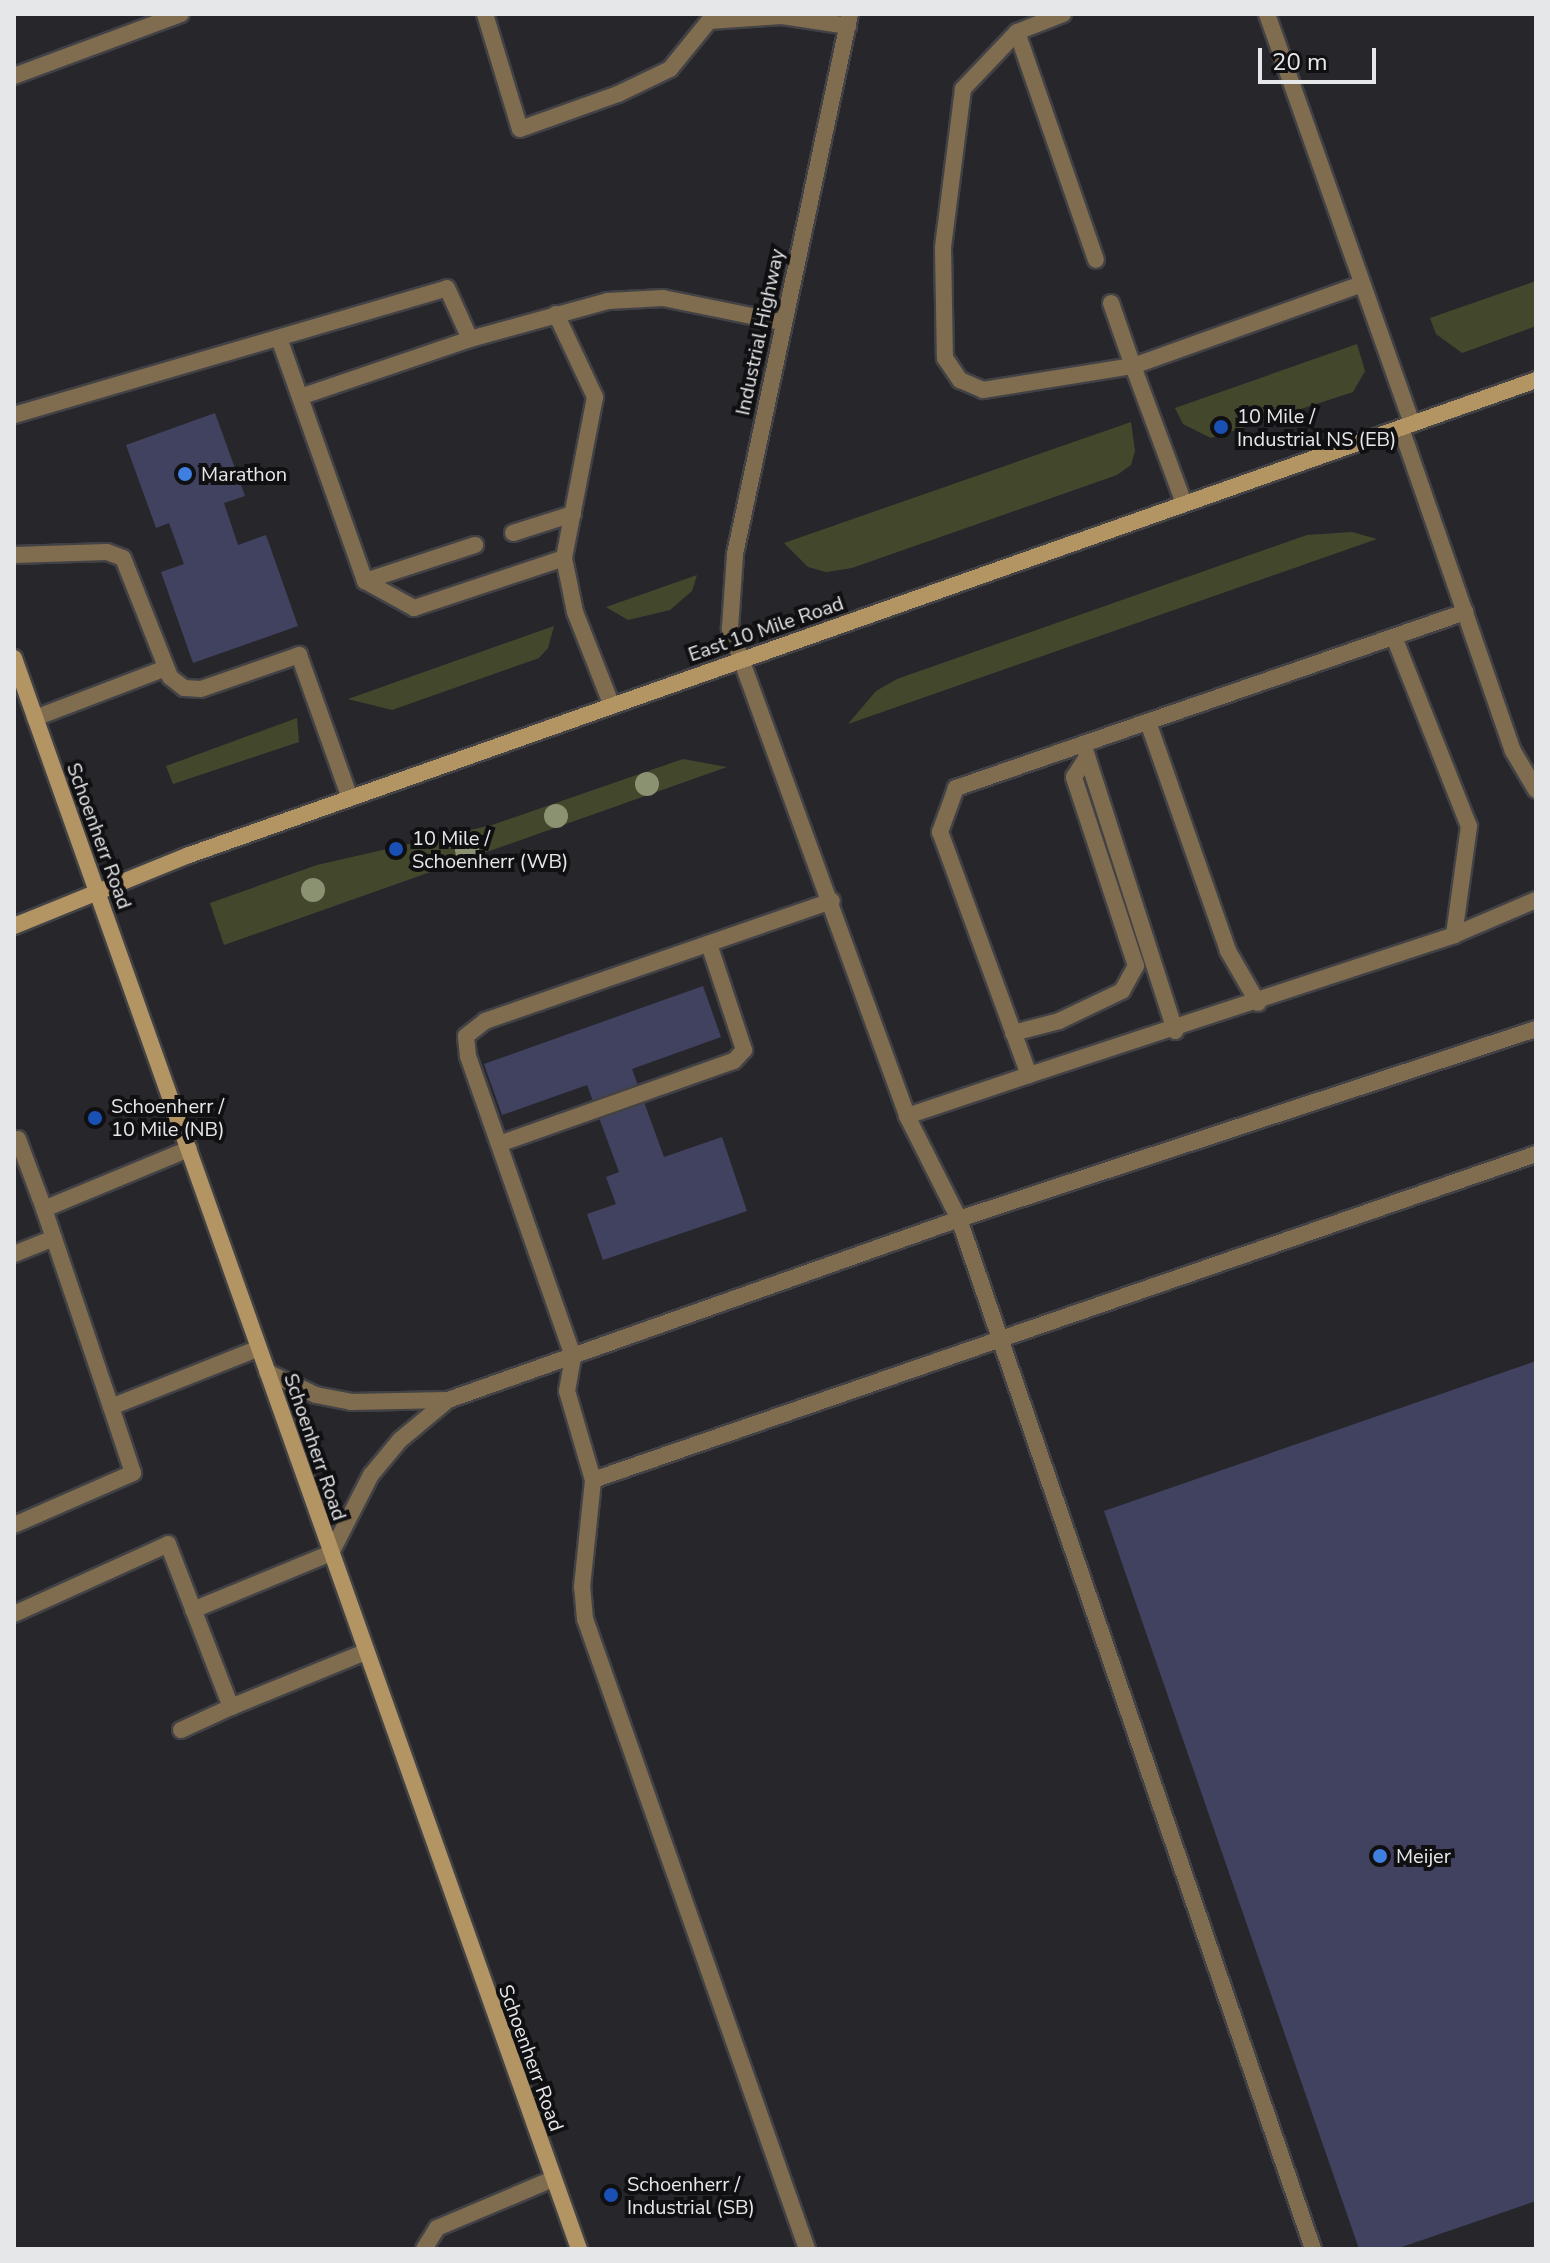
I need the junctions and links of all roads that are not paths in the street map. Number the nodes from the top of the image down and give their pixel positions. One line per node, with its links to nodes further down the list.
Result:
1 (181, 14): 7 (street)
2 (485, 14): 5 (street)
3 (1063, 14): 6 (street)
4 (1267, 14): 9 (street)
5 (849, 20): 12 (street, Industrial Highway)
6 (1017, 32): 8 (street); 15 (street)
7 (14, 76)
8 (1096, 260)
9 (1362, 284): 15 (street); 19 (street)
10 (1111, 303): 15 (street)
11 (556, 314): 12 (street); 13 (street); 21 (street)
12 (781, 322): 30 (street, Industrial Highway)
13 (470, 339): 14 (street); 17 (street)
14 (280, 341): 17 (street); 18 (street)
15 (1133, 366): 20 (street)
16 (1536, 380): 19 (main road, East 10 Mile Road)
17 (300, 397): 26 (street)
18 (14, 415)
19 (1407, 426): 20 (main road, East 10 Mile Road); 27 (street)
20 (1184, 503): 30 (main road, East 10 Mile Road)
21 (573, 514): 22 (street); 25 (street)
22 (513, 533)
23 (475, 545): 26 (street)
24 (14, 555): 31 (street)
25 (564, 558): 26 (street); 32 (street)
26 (365, 581)
27 (1465, 612): 28 (street); 36 (street)
28 (1394, 637): 34 (street); 42 (street)
29 (14, 658): 33 (main road, Schoenherr Road)
30 (741, 659): 32 (main road, East 10 Mile Road); 40 (street, Industrial Highway)
31 (166, 668): 33 (street); 37 (street)
32 (612, 706): 37 (main road, East 10 Mile Road)
33 (35, 718): 38 (main road, Schoenherr Road)
34 (1148, 722): 35 (street); 44 (street)
35 (1085, 751): 46 (street); 47 (street); 47 (street)
36 (1536, 790)
37 (350, 798): 38 (main road, East 10 Mile Road)
38 (96, 890): 41 (main road, East 10 Mile Road); 52 (main road, Schoenherr Road)
39 (1536, 900): 42 (street)
40 (832, 901): 43 (street); 49 (street, Industrial Highway)
41 (14, 926)
42 (1454, 935): 44 (street)
43 (709, 944): 51 (street); 51 (street)
44 (1258, 1003): 46 (street)
45 (1536, 1029): 55 (street)
46 (1175, 1031): 48 (street)
47 (1013, 1033): 48 (street)
48 (1029, 1075): 49 (street)
49 (907, 1116): 55 (street, Industrial Highway)
50 (15, 1136): 54 (street)
51 (499, 1144): 60 (street)
52 (189, 1149): 54 (street); 59 (main road, Schoenherr Road)
53 (1536, 1154): 58 (street)
54 (44, 1209): 56 (street)
55 (959, 1219): 58 (street, Industrial Highway); 60 (street)
56 (54, 1238): 57 (street); 63 (street)
57 (14, 1254)
58 (1001, 1338): 64 (street); 76 (street, Industrial Highway)
59 (259, 1348): 61 (main road, Schoenherr Road); 63 (street)
60 (573, 1356): 62 (street); 64 (street)
61 (267, 1372): 62 (street); 66 (main road, Schoenherr Road)
62 (448, 1400): 66 (street)
63 (111, 1407): 65 (street)
64 (593, 1480): 75 (street)
65 (14, 1525)
66 (331, 1553): 67 (street); 69 (main road, Schoenherr Road)
67 (193, 1610): 68 (street); 70 (street)
68 (14, 1614)
69 (365, 1652): 70 (street); 72 (main road, Schoenherr Road)
70 (231, 1707): 71 (street)
71 (181, 1730)
72 (553, 2179): 73 (street); 74 (main road, Schoenherr Road)
73 (424, 2249)
74 (579, 2249)
75 (807, 2249)
76 (1313, 2249)

